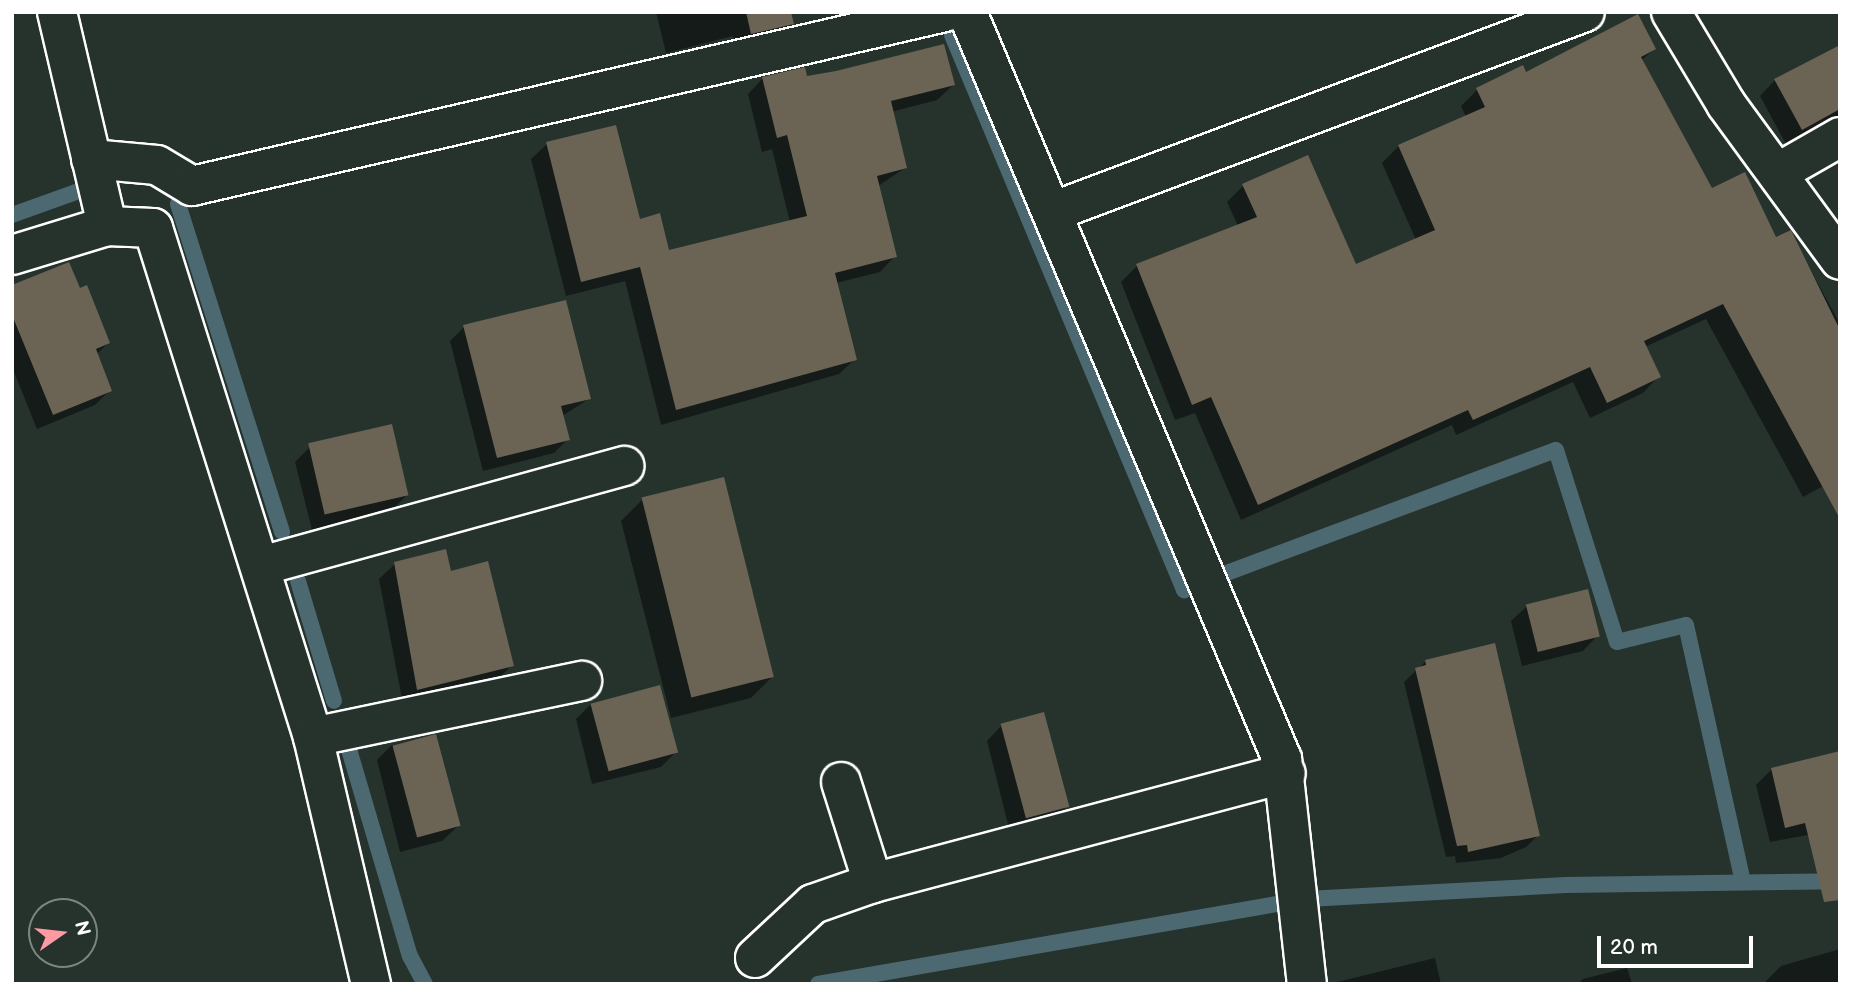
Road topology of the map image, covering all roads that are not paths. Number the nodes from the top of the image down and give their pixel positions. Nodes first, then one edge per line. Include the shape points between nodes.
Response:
1 (57, 12) edge
2 (946, 12) edge
3 (967, 12) edge
4 (1585, 12) edge
5 (1671, 12) edge
6 (1840, 137) edge
7 (91, 159) junction
8 (1779, 172) junction
9 (1052, 212) junction
10 (107, 226) junction
11 (12, 255) edge
12 (1840, 260) edge
13 (625, 466) dead end
14 (261, 566) junction
15 (582, 681) dead end
16 (313, 737) junction
17 (1286, 773) junction
18 (841, 782) dead end
19 (873, 883) junction
20 (755, 958) dead end
21 (371, 984) edge
22 (1307, 984) edge

1 - 7 street
2 - 7 street via 192,186 157,165 126,157
3 - 9 street
4 - 9 street
5 - 8 street via 1726,104
6 - 8 street
7 - 10 street
8 - 12 street
9 - 17 street
10 - 11 street
10 - 14 street via 153,228
13 - 14 street
14 - 16 street
15 - 16 street
16 - 21 street
17 - 19 street
17 - 22 street via 1292,877
18 - 19 street
19 - 20 street via 814,904

